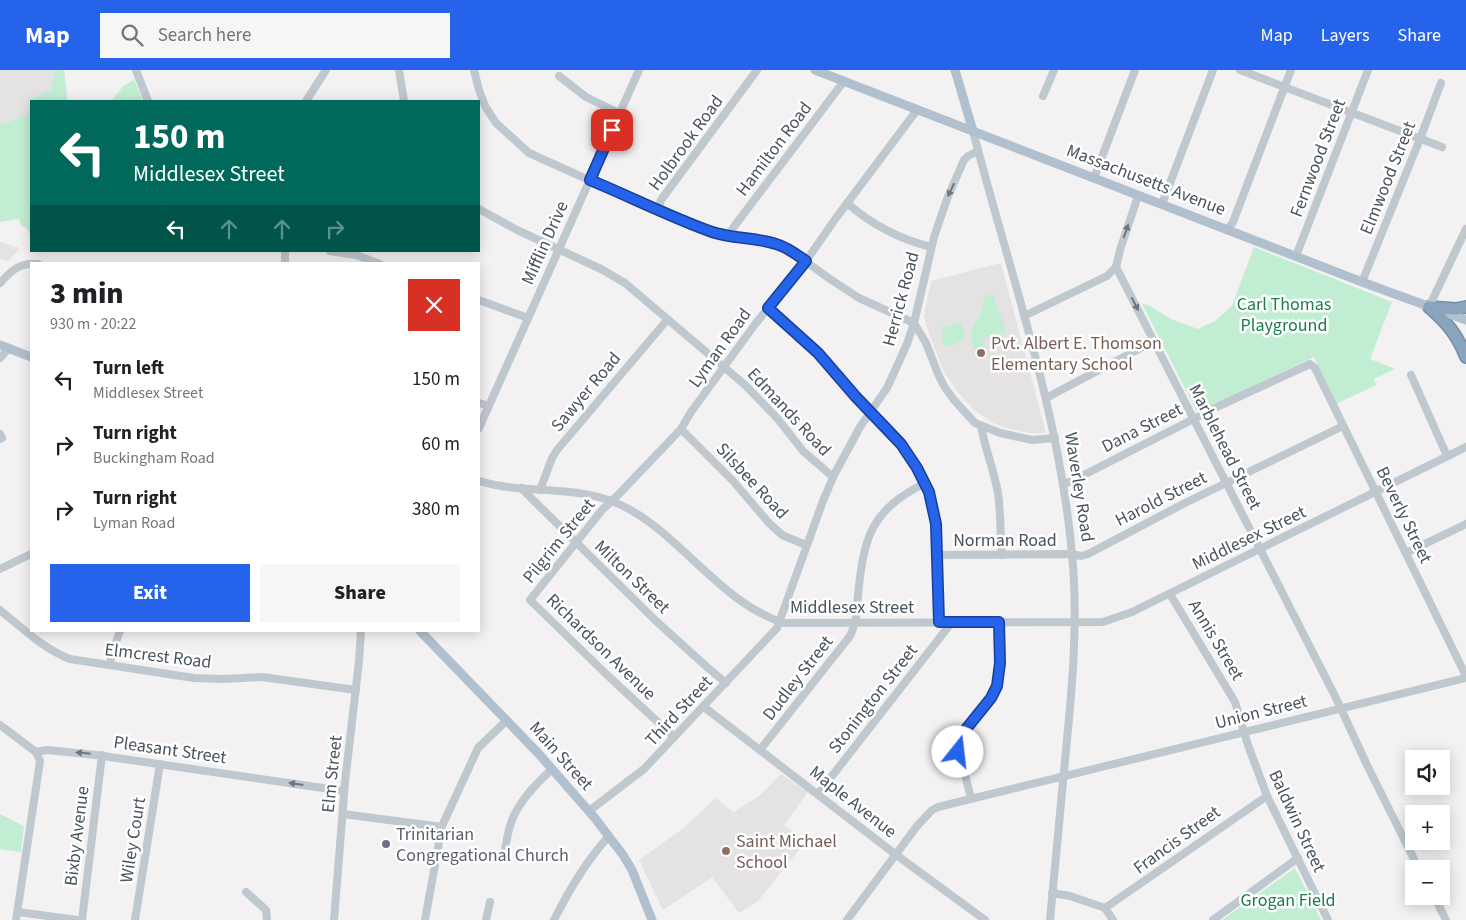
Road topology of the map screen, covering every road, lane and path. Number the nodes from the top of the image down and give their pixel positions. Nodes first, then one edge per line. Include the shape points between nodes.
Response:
1 (136, 70) edge
2 (326, 70) edge
3 (399, 70) edge
4 (474, 70) edge
5 (639, 70) edge
6 (757, 70) edge
7 (815, 70) edge
8 (955, 70) edge
9 (1054, 70) edge
10 (1135, 70) edge
11 (1214, 70) edge
12 (1240, 70) edge
13 (1291, 70) edge
14 (1368, 70) edge
15 (830, 73) edge
16 (559, 76) dead end
17 (844, 81) junction
18 (1441, 84) dead end
19 (1284, 87) junction
20 (1043, 96) dead end
21 (148, 100) edge
22 (307, 100) edge
23 (404, 100) edge
24 (917, 110) junction
25 (1351, 112) junction
26 (619, 114) junction
27 (973, 131) junction
28 (1420, 139) junction
29 (1442, 147) dead end
30 (978, 152) junction
31 (1094, 178) junction
32 (590, 180) junction
33 (1138, 196) junction
34 (847, 203) junction
35 (1162, 204) junction
36 (480, 210) edge
37 (658, 210) junction
38 (1228, 229) junction
39 (1466, 229) edge
40 (730, 236) junction
41 (931, 247) junction
42 (558, 250) junction
43 (344, 252) edge
44 (357, 253) edge
45 (1296, 256) junction
46 (806, 261) junction
47 (376, 262) edge
48 (30, 263) edge
49 (1116, 266) junction
50 (1362, 282) junction
51 (0, 283) edge
52 (480, 300) edge
53 (1429, 307) junction
54 (1466, 307) edge
55 (768, 308) junction
56 (1024, 316) junction
57 (528, 318) junction
58 (667, 320) junction
59 (1466, 320) edge
60 (914, 323) junction
61 (1154, 341) junction
62 (4, 346) edge
63 (30, 357) edge
64 (1466, 357) edge
65 (0, 358) edge
66 (724, 367) junction
67 (1315, 368) joint
68 (1411, 375) dead end
69 (1046, 398) junction
70 (480, 402) edge
71 (489, 406) junction
72 (871, 412) junction
73 (1195, 419) junction
74 (480, 426) edge
75 (981, 426) junction
76 (1343, 426) junction
77 (681, 429) junction
78 (1055, 438) junction
79 (1466, 447) edge
80 (1447, 456) junction
81 (833, 477) junction
82 (480, 481) edge
83 (925, 483) junction
84 (1063, 483) junction
85 (1227, 483) junction
86 (521, 488) junction
87 (540, 490) junction
88 (1376, 492) junction
89 (611, 501) junction
90 (1466, 524) edge
91 (575, 543) junction
92 (806, 545) junction
93 (1260, 549) junction
94 (1406, 553) junction
95 (30, 554) edge
96 (1072, 554) junction
97 (937, 555) junction
98 (1002, 555) junction
99 (0, 569) edge
100 (1170, 594) junction
101 (530, 600) joint
102 (0, 610) edge
103 (779, 621) junction
104 (939, 622) junction
105 (952, 622) junction
106 (999, 622) junction
107 (1075, 622) junction
108 (856, 623) junction
109 (120, 632) edge
110 (361, 632) edge
111 (421, 632) edge
112 (110, 665) junction
113 (1466, 677) edge
114 (726, 683) junction
115 (356, 690) junction
116 (704, 707) junction
117 (1340, 708) junction
118 (506, 720) junction
119 (0, 724) edge
120 (1244, 732) junction
121 (674, 737) junction
122 (760, 750) junction
123 (36, 752) junction
124 (102, 755) junction
125 (160, 764) junction
126 (552, 769) junction
127 (1064, 775) junction
128 (344, 791) junction
129 (818, 794) junction
130 (1267, 796) junction
131 (971, 798) junction
132 (589, 811) junction
133 (343, 814) junction
134 (442, 827) junction
135 (609, 836) junction
136 (895, 854) junction
137 (503, 858) dead end
138 (1298, 858) junction
139 (1416, 860) edge
140 (246, 892) dead end
141 (1052, 893) junction
142 (490, 902) dead end
143 (1438, 905) edge
144 (1105, 908) junction
145 (17, 916) edge
146 (77, 920) edge
147 (82, 920) edge
148 (135, 920) edge
149 (267, 920) edge
150 (334, 920) edge
151 (425, 920) edge
152 (486, 920) edge
153 (554, 920) edge
154 (652, 920) edge
155 (847, 920) edge
156 (985, 920) edge
157 (1050, 920) edge
158 (1113, 920) edge
159 (1213, 920) edge
160 (1328, 920) edge
161 (1446, 920) edge

1 - 21 street
2 - 22 street
3 - 23 street
4 - 32 street via 485,106 504,131 529,153
5 - 26 street, Mifflin Drive
6 - 37 street, Holbrook Road via 661,200
7 - 15 main road, Massachusetts Avenue
8 - 27 main road, Waverley Road
9 - 20 street
10 - 31 street
11 - 35 street
12 - 19 street
13 - 19 street
14 - 25 street, Fernwood Street
15 - 17 main road, Massachusetts Avenue
16 - 26 street via 586,97
17 - 24 main road, Massachusetts Avenue
17 - 40 street, Hamilton Road
18 - 28 street, Elmwood Street
19 - 25 street
19 - 38 street
24 - 27 main road, Massachusetts Avenue
24 - 34 street, Lyman Road
25 - 28 street
25 - 45 street, Fernwood Street
26 - 32 street, Mifflin Drive
27 - 30 street, Waverley Road
27 - 31 main road, Massachusetts Avenue
28 - 29 street
28 - 50 street, Elmwood Street
30 -> 41 street, Herrick Road via 964,160
30 - 56 street, Waverley Road
31 - 33 main road, Massachusetts Avenue
32 - 37 street
32 - 42 street, Mifflin Drive
33 - 35 main road, Massachusetts Avenue
49 -> 33 street
34 - 41 street via 891,234
34 - 46 street, Lyman Road
35 - 38 main road, Massachusetts Avenue
36 - 42 street, Edmands Road
37 - 40 street
38 - 45 main road, Massachusetts Avenue
39 - 53 street
40 - 46 street via 775,243
41 - 60 street, Herrick Road
42 - 57 street, Mifflin Drive
42 - 58 street, Edmands Road via 624,283
43 - 44 street
44 - 47 street
45 - 50 main road, Massachusetts Avenue
46 - 55 street, Lyman Road
46 - 60 street via 858,298
48 - 51 street via 12,271
49 - 56 street via 1107,276
49 -> 61 street, Marblehead Street
50 - 53 main road, Massachusetts Avenue
52 - 57 street
53 - 54 highway
53 - 59 main road, Massachusetts Avenue
53 - 64 highway via 1453,330
55 - 66 street, Lyman Road
55 - 72 street via 812,347
56 - 69 street, Waverley Road
57 - 71 street, Mifflin Drive
58 - 66 street, Edmands Road
58 - 87 street, Sawyer Road via 557,450
60 - 72 street, Herrick Road via 897,369
60 - 75 street via 944,386
61 - 69 street
61 - 73 street, Marblehead Street
62 - 63 main road
62 - 65 street
66 - 77 street, Lyman Road
66 - 81 street, Edmands Road via 761,401 803,451
67 - 73 street, Dana Street via 1310,364 1304,366
67 - 76 street, Beverly Street
68 - 80 street
69 - 78 street, Waverley Road
70 - 71 street
71 - 74 street, Mifflin Drive
72 - 81 street, Herrick Road
72 - 83 street via 908,453
73 - 84 street, Dana Street
73 - 85 street, Marblehead Street
75 - 78 street via 1032,440
75 - 98 street via 998,494
76 - 85 street, Harold Street
76 - 88 street, Beverly Street
77 - 89 street, Lyman Road
77 - 92 street, Silsbee Road via 782,535
78 - 84 street, Waverley Road
79 - 80 street, Middlesex Street
80 - 88 street, Middlesex Street
81 - 92 street, Herrick Road
82 - 86 street, Middlesex Street
83 - 97 street via 936,524
83 - 108 street via 885,510 870,532 862,559
84 - 96 street, Waverley Road
85 - 93 street, Marblehead Street
85 - 96 street, Harold Street via 1088,554
86 - 87 street, Middlesex Street
86 - 91 street, Milton Street
87 - 89 street, Middlesex Street via 585,494
88 - 93 street, Middlesex Street
88 - 94 street, Beverly Street
89 - 91 street, Pilgrim Street
89 - 103 street, Middlesex Street via 648,522 738,598
90 - 94 street
91 - 101 street, Pilgrim Street
91 - 114 street, Milton Street
92 - 103 street, Herrick Road
93 - 100 street, Middlesex Street
93 - 117 street, Marblehead Street
94 - 113 street, Beverly Street
95 - 99 street
96 - 98 street, Norman Road
96 - 107 street, Waverley Road
97 - 98 street, Norman Road
97 - 104 street
100 - 107 street, Middlesex Street via 1119,618
100 - 120 street, Annis Street via 1230,692
101 - 121 street, Richardson Avenue
102 - 112 street, Elmcrest Road via 60,655
103 - 108 street, Middlesex Street
103 - 114 street, Third Street via 771,635
104 - 105 street, Middlesex Street
104 - 108 street, Middlesex Street
105 - 106 street, Middlesex Street
105 - 129 street, Stonington Street
106 - 107 street, Middlesex Street
106 - 131 street via 997,686 957,744
107 - 127 street, Waverley Road
108 - 122 street, Dudley Street via 850,636
109 - 112 street
110 - 115 street, Elm Street
111 - 118 main road, Main Street
112 - 115 street, Elmcrest Road via 194,678 262,676
113 - 117 street, Union Street
114 - 116 street, Third Street
115 - 128 street, Elm Street
116 - 121 street, Third Street
116 - 122 street, Maple Avenue
117 - 120 street, Union Street
117 - 139 street, Marblehead Street
118 - 126 main road, Main Street
118 - 134 street via 476,753
119 - 123 street
120 - 127 street, Union Street
120 - 130 street, Baldwin Street
121 - 132 street, Third Street via 644,770
122 - 129 street, Maple Avenue
124 -> 123 street, Pleasant Street
123 - 145 street via 40,761
124 - 125 street, Pleasant Street
124 - 147 street, Bixby Avenue
128 -> 125 street, Pleasant Street
125 - 148 street, Wiley Court
126 - 132 main road, Main Street
126 - 137 street via 529,793 514,816
127 - 131 street, Union Street
127 - 141 street, Waverley Road
128 - 133 street, Elm Street
129 - 136 street, Maple Avenue
130 - 138 street, Baldwin Street
130 - 144 street, Francis Street
131 - 136 street, Union Street via 932,810
132 - 135 main road, Main Street
133 - 134 street
133 - 150 street, Elm Street
134 - 151 street
135 - 153 street via 578,876
135 - 154 main road, Main Street via 632,870
136 - 155 street, Union Street
136 - 156 street, Maple Avenue
138 - 159 street
138 - 160 street, Baldwin Street
140 - 149 street via 266,910
141 - 144 street
141 - 157 street, Waverley Road
142 - 152 street
143 - 161 street
144 - 158 street
145 - 146 street

